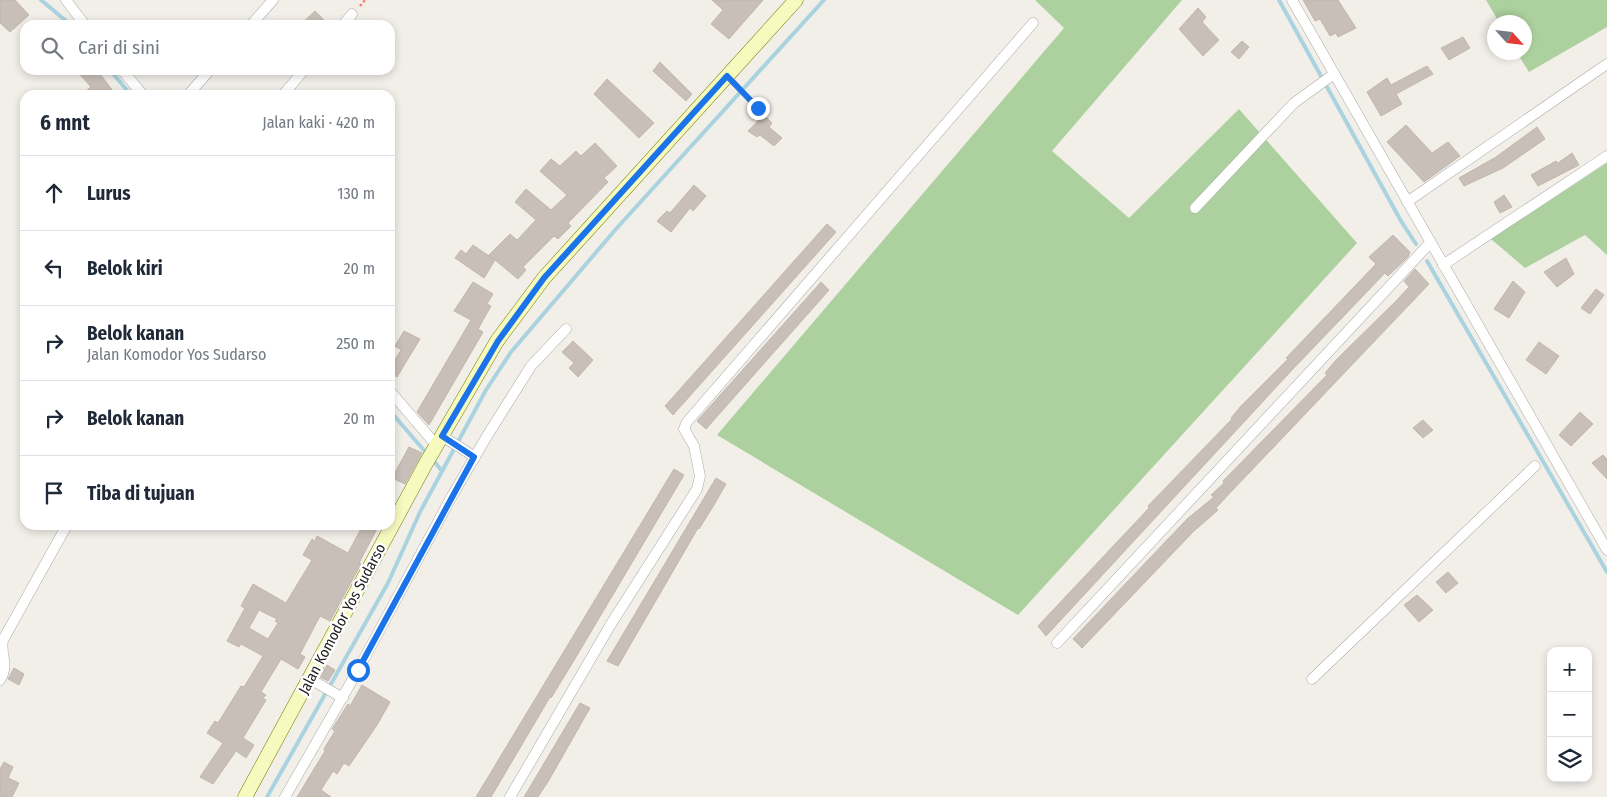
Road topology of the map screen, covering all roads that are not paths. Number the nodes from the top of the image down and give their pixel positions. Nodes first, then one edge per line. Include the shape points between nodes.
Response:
1 (66, 0) edge
2 (273, 0) edge
3 (796, 0) edge
4 (1292, 0) edge
5 (352, 14) dead end
6 (81, 20) edge
7 (255, 20) edge
8 (347, 20) edge
9 (1033, 23) dead end
10 (1607, 64) edge
11 (126, 75) edge
12 (206, 75) edge
13 (300, 75) edge
14 (1332, 75) junction
15 (732, 81) junction
16 (138, 90) edge
17 (192, 90) edge
18 (287, 90) edge
19 (758, 108) dead end
20 (1607, 156) edge
21 (1407, 202) junction
22 (1195, 208) dead end
23 (1430, 243) junction
24 (1443, 265) junction
25 (566, 329) dead end
26 (395, 395) edge
27 (440, 443) junction
28 (471, 455) junction
29 (1535, 466) dead end
30 (395, 525) edge
31 (63, 530) edge
32 (392, 530) edge
33 (1607, 550) edge
34 (1057, 643) dead end
35 (1312, 679) dead end
36 (0, 680) edge
37 (316, 683) junction
38 (340, 697) junction
39 (245, 797) edge
40 (285, 797) edge
41 (510, 797) edge

1 - 6 street
2 - 7 street
3 - 15 street, Jalan Komodor Yos Sudarso
4 - 14 street
5 - 8 street
9 - 41 street via 687,422 684,429 694,446 700,476 697,489 611,624
10 - 21 street
11 - 16 street
12 - 17 street
13 - 18 street
14 - 21 street
14 - 22 street via 1294,103
15 - 19 lane
15 - 27 street, Jalan Komodor Yos Sudarso via 544,278 498,341
20 - 24 street
21 - 23 street
23 - 24 street
23 - 34 street
24 - 33 street
25 - 28 street via 531,366
26 - 27 street
27 - 28 street
27 - 30 street, Jalan Komodor Yos Sudarso via 425,465
28 - 38 street
29 - 35 street
31 - 36 street via 3,640 6,666
32 - 37 street, Jalan Komodor Yos Sudarso
37 - 38 street
37 - 39 street, Jalan Komodor Yos Sudarso
38 - 40 street

